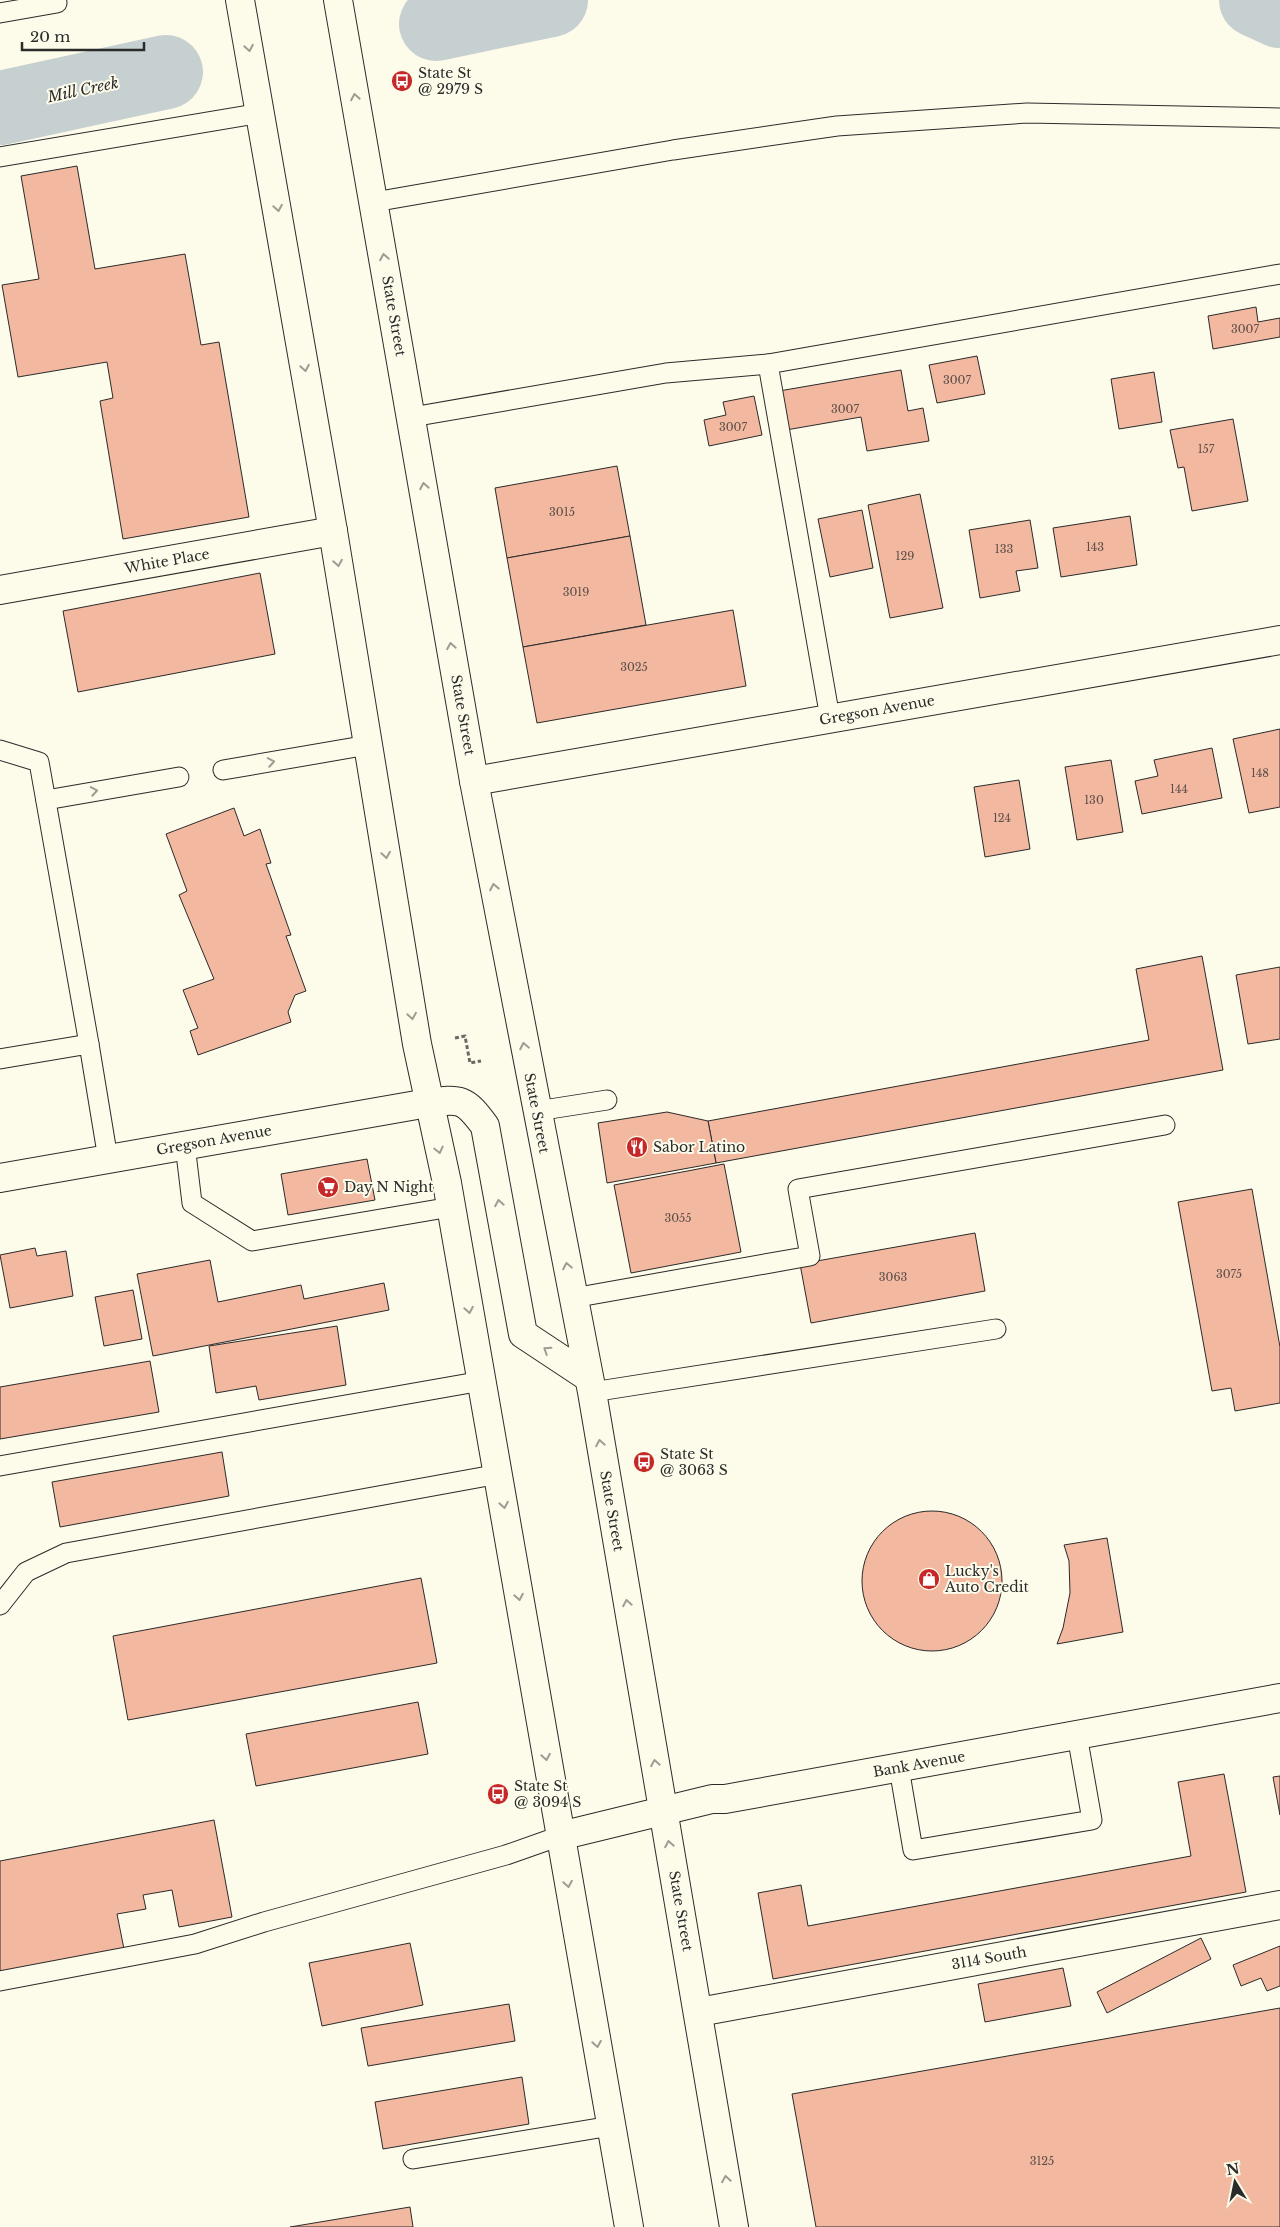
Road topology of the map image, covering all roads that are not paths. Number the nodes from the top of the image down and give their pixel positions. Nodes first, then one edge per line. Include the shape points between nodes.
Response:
1 (240, 0) edge
2 (338, 0) edge
3 (57, 2) dead end
4 (0, 13) edge
5 (261, 113) junction
6 (1280, 118) edge
7 (0, 157) edge
8 (374, 202) junction
9 (1280, 274) edge
10 (768, 364) junction
11 (412, 417) junction
12 (333, 531) junction
13 (0, 590) edge
14 (1280, 640) edge
15 (830, 718) junction
16 (368, 745) junction
17 (0, 750) edge
18 (223, 770) dead end
19 (180, 777) dead end
20 (474, 781) junction
21 (46, 800) junction
22 (89, 1044) junction
23 (0, 1059) edge
24 (607, 1100) dead end
25 (428, 1103) junction
26 (537, 1111) junction
27 (1165, 1125) dead end
28 (185, 1145) junction
29 (108, 1159) junction
30 (0, 1178) edge
31 (451, 1207) junction
32 (573, 1298) junction
33 (996, 1329) dead end
34 (482, 1382) junction
35 (590, 1384) junction
36 (0, 1466) edge
37 (499, 1474) junction
38 (0, 1605) edge
39 (1280, 1698) edge
40 (1077, 1735) junction
41 (899, 1768) junction
42 (663, 1811) junction
43 (560, 1836) junction
44 (1280, 1904) edge
45 (0, 1981) edge
46 (699, 2012) junction
47 (611, 2126) junction
48 (413, 2159) dead end
49 (629, 2227) edge
50 (734, 2227) edge

1 -> 5 main road
8 -> 2 main road, State Street
3 - 4 lane
5 - 7 lane
5 -> 12 main road
6 - 8 lane via 1027,112 837,126 673,150
11 -> 8 main road, State Street
9 - 10 lane
10 - 11 lane via 666,373
10 - 15 lane
20 -> 11 main road, State Street
12 - 13 main road, White Place
12 -> 16 main road
14 - 15 main road, Gregson Avenue
15 - 20 main road, Gregson Avenue
18 -> 16 lane
16 -> 25 main road
17 - 21 lane via 39,762
21 -> 19 lane
26 -> 20 main road, State Street
21 - 22 lane
22 - 23 lane
22 - 29 lane
24 - 26 lane
25 - 28 main road, Gregson Avenue
25 -> 31 main road
35 -> 25 main road, Gregson Avenue via 523,1334 485,1126 470,1105 451,1100
32 -> 26 main road, State Street
27 - 32 lane via 798,1189 810,1256
28 - 29 main road, Gregson Avenue
28 - 31 lane via 192,1203 252,1241
29 - 30 main road, Gregson Avenue
31 -> 34 main road
32 - 35 main road, State Street
33 - 35 lane
34 - 36 lane
34 - 37 main road
42 -> 35 main road, State Street
37 - 38 lane via 66,1553 26,1572
37 -> 43 main road
39 - 40 main road, Bank Avenue
40 - 41 main road, Bank Avenue
40 - 41 lane via 1092,1820 913,1850
41 - 42 main road, Bank Avenue via 712,1799
42 - 43 main road, Bank Avenue
46 -> 42 main road, State Street
43 - 45 lane via 506,1855 195,1944
43 -> 47 main road
44 - 46 main road, 3114 South
50 -> 46 main road, State Street
47 - 48 lane
47 - 49 main road

